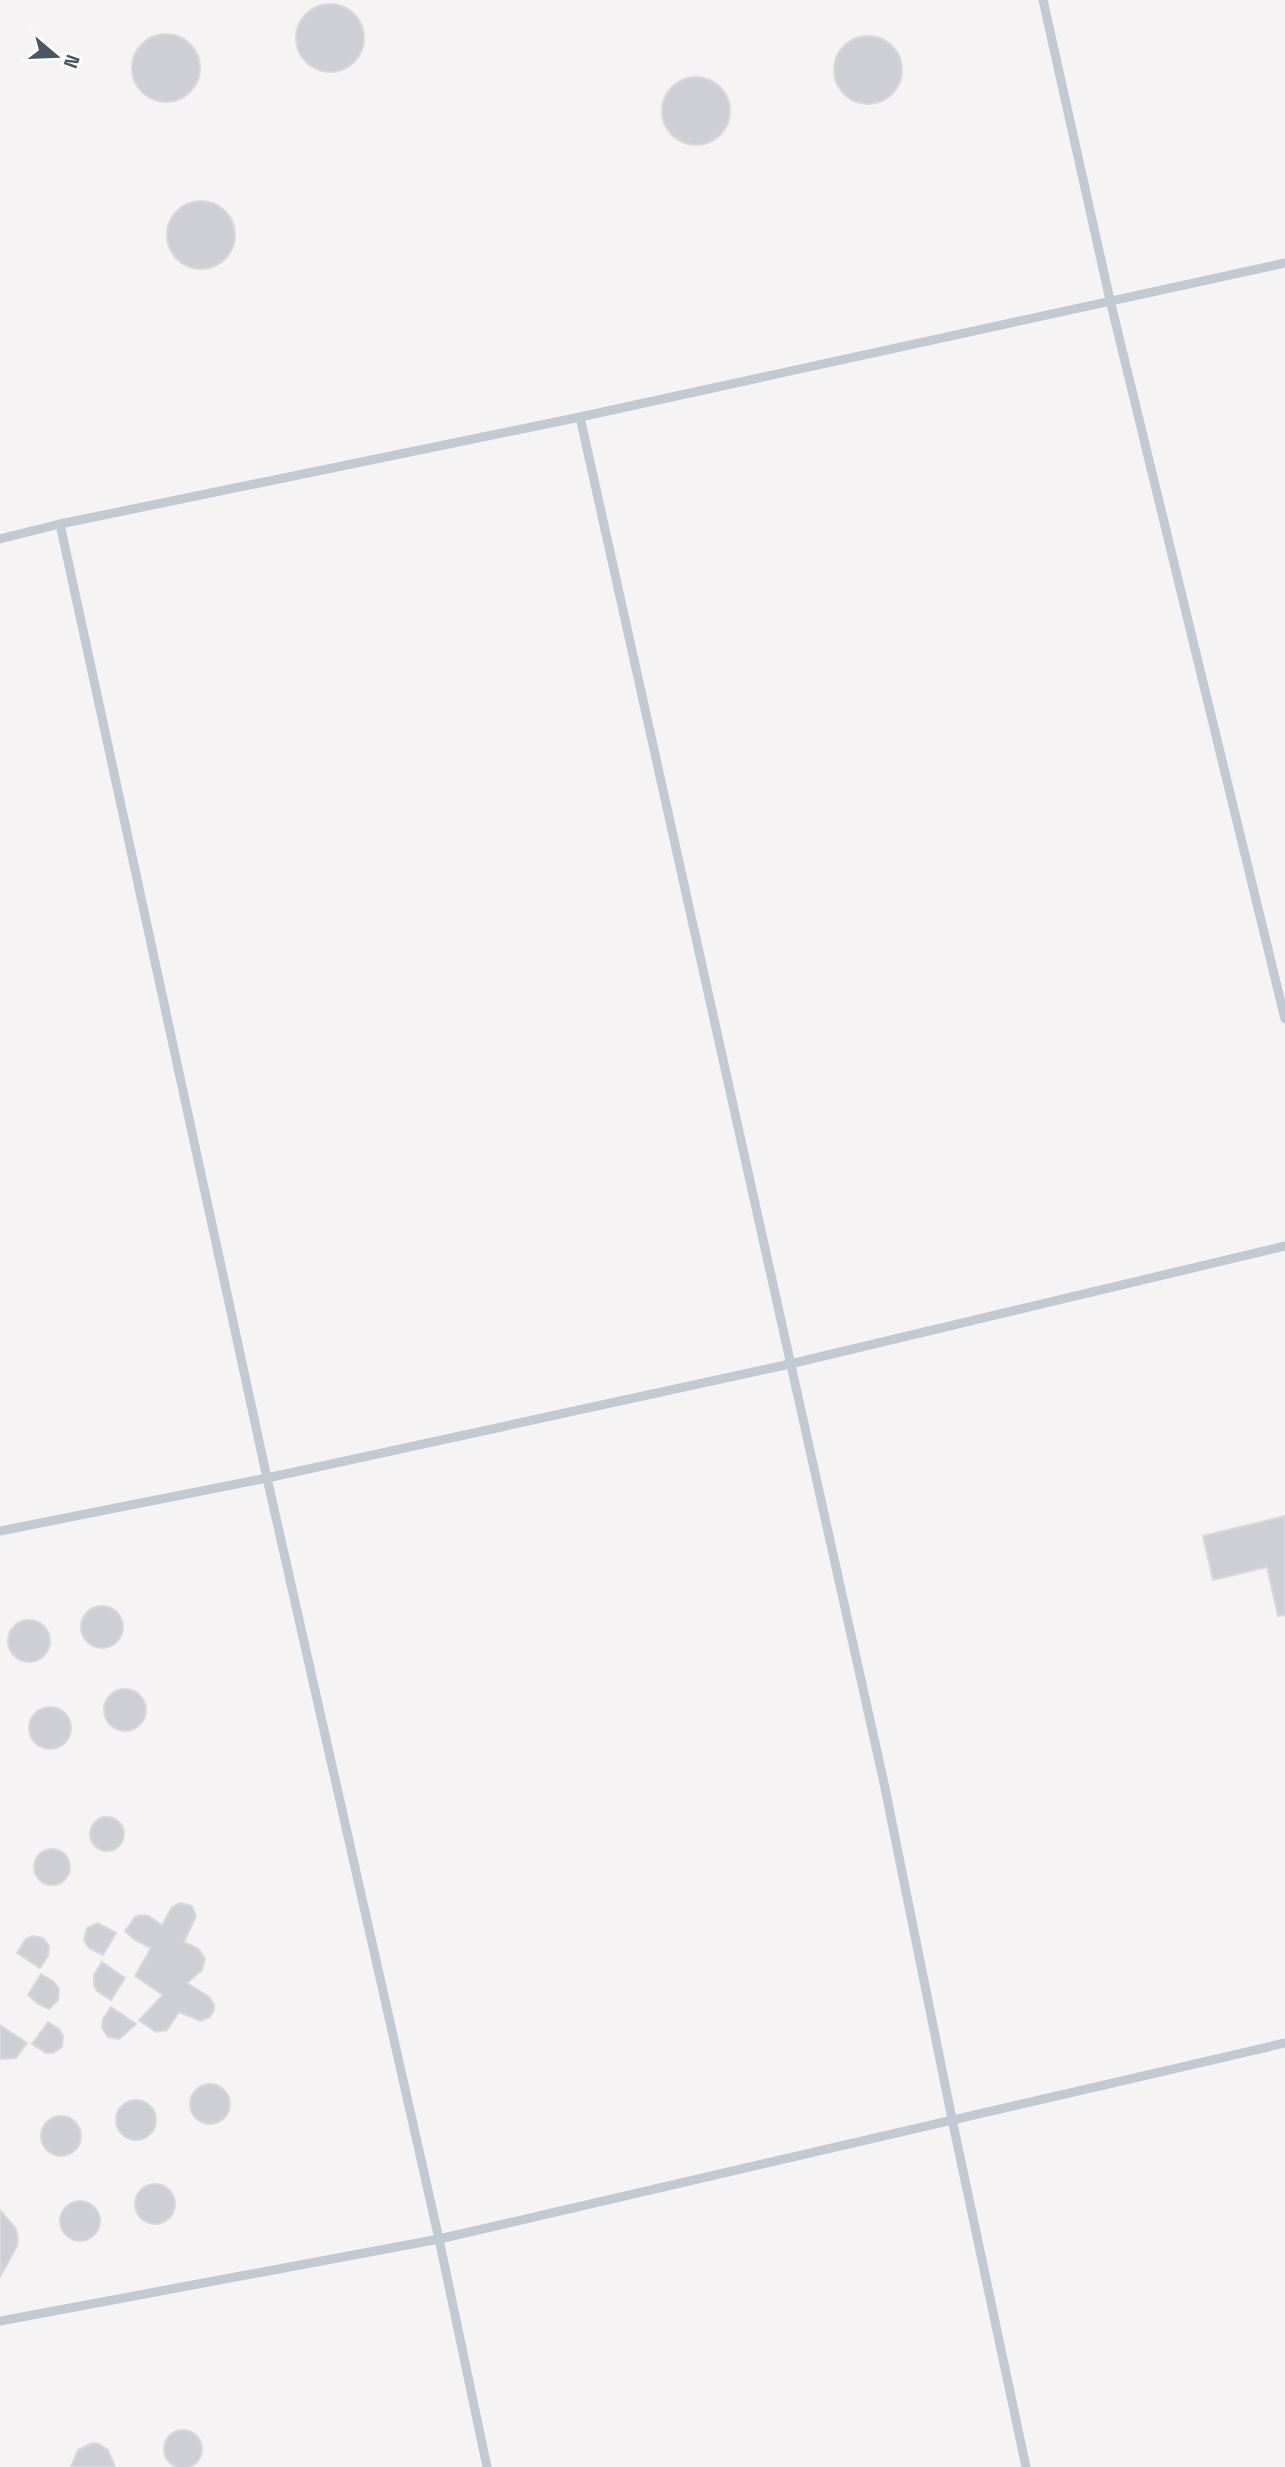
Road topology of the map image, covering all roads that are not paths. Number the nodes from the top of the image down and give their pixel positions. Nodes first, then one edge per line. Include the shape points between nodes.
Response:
1 (1043, 0) edge
2 (1285, 263) edge
3 (1110, 300) junction
4 (580, 417) junction
5 (60, 524) junction
6 (0, 539) edge
7 (1285, 1019) edge
8 (1285, 1247) edge
9 (790, 1364) junction
10 (267, 1478) junction
11 (0, 1531) edge
12 (1285, 2043) edge
13 (952, 2119) junction
14 (439, 2239) junction
15 (0, 2321) edge
16 (487, 2467) edge
17 (1026, 2467) edge

1 - 3 lane
2 - 3 lane
3 - 4 lane
3 - 7 lane
4 - 5 lane
4 - 9 lane
5 - 6 lane
5 - 10 lane
8 - 9 lane
9 - 10 lane
9 - 13 lane via 884,1783
10 - 11 lane
10 - 14 lane
12 - 13 lane
13 - 14 lane
13 - 17 lane
14 - 15 lane
14 - 16 lane

